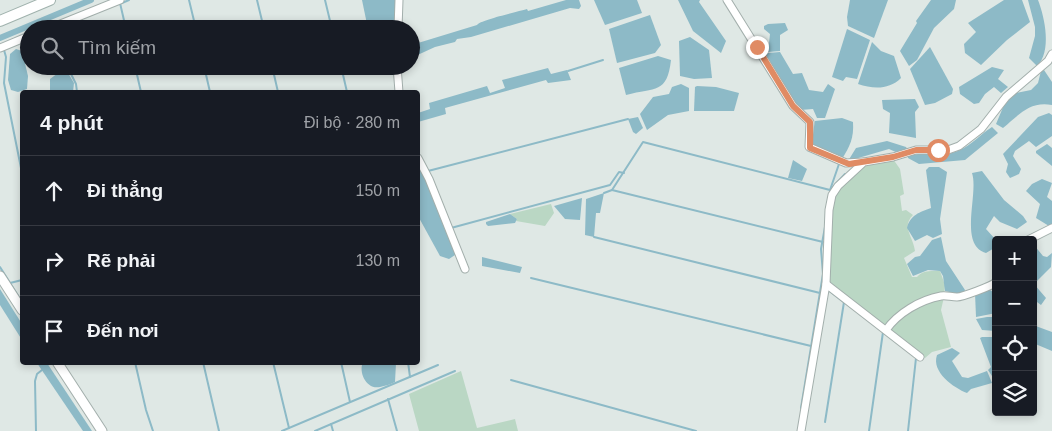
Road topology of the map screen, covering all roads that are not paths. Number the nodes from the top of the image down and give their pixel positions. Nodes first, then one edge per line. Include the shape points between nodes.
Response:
1 (50, 0) edge
2 (120, 0) edge
3 (400, 0) edge
4 (726, 0) edge
5 (70, 20) edge
6 (399, 20) edge
7 (0, 21) edge
8 (20, 40) edge
9 (0, 48) edge
10 (1052, 54) edge
11 (398, 75) edge
12 (399, 90) edge
13 (420, 162) edge
14 (864, 162) junction
15 (1052, 228) edge
16 (1036, 236) edge
17 (465, 269) dead end
18 (0, 276) edge
19 (826, 284) junction
20 (992, 285) edge
21 (20, 307) edge
22 (886, 330) junction
23 (920, 357) dead end
24 (59, 365) edge
25 (102, 431) edge
26 (800, 431) edge

1 - 7 main road
2 - 5 street
3 - 6 street
4 - 14 street via 793,106 810,122 809,146 842,162
8 - 9 street
10 - 14 street via 1002,100 973,136 959,146 948,150 916,150
11 - 12 street
13 - 17 street
14 - 19 street via 832,195
15 - 16 street
18 - 21 street
19 - 22 street
19 - 26 street
20 - 22 street via 914,306 894,318
22 - 23 street
24 - 25 street

